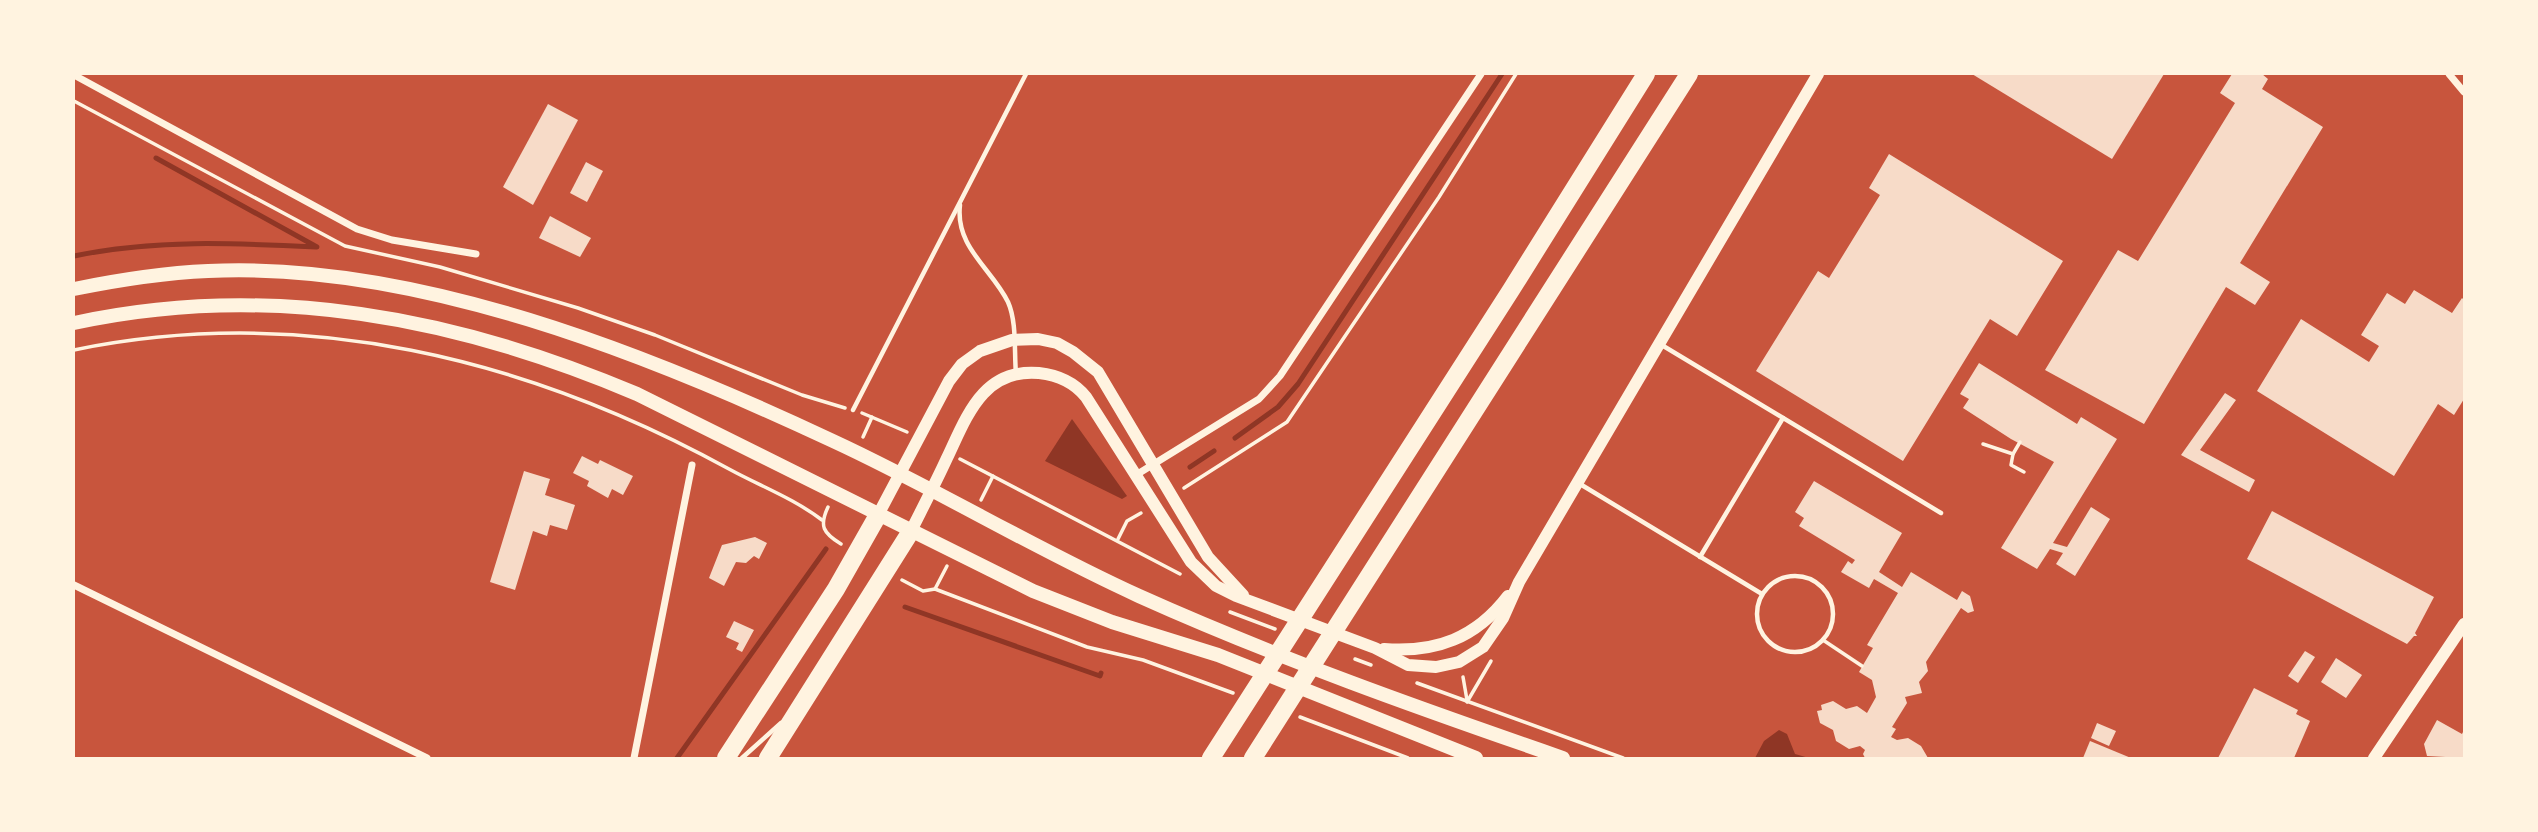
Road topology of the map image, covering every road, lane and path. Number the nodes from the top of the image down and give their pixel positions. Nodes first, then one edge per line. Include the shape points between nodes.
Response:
1 (1026, 74) edge
2 (1481, 74) edge
3 (1516, 74) edge
4 (1646, 74) edge
5 (1689, 74) edge
6 (1818, 74) edge
7 (2449, 74) edge
8 (74, 75) edge
9 (2465, 93) edge
10 (74, 101) edge
11 (961, 201) junction
12 (476, 254) dead end
13 (74, 289) edge
14 (74, 323) edge
15 (1013, 340) junction
16 (1659, 344) junction
17 (74, 350) edge
18 (1016, 374) junction
19 (853, 410) joint
20 (872, 417) dead end
21 (1783, 418) junction
22 (2020, 442) dead end
23 (1983, 444) dead end
24 (856, 452) junction
25 (2013, 454) junction
26 (692, 465) dead end
27 (1153, 465) junction
28 (2024, 472) dead end
29 (899, 474) junction
30 (1136, 475) junction
31 (1577, 483) junction
32 (932, 491) junction
33 (835, 493) junction
34 (1171, 496) junction
35 (1155, 505) junction
36 (974, 513) junction
37 (1941, 513) dead end
38 (878, 516) junction
39 (821, 520) junction
40 (911, 531) junction
41 (953, 552) junction
42 (857, 554) junction
43 (1700, 556) junction
44 (887, 572) junction
45 (1519, 582) junction
46 (74, 585) edge
47 (935, 589) junction
48 (1762, 594) junction
49 (1249, 600) junction
50 (2465, 624) edge
51 (1823, 640) junction
52 (1375, 648) junction
53 (1862, 666) dead end
54 (1235, 693) dead end
55 (795, 711) junction
56 (1299, 717) dead end
57 (1212, 756) edge
58 (427, 758) edge
59 (634, 758) edge
60 (726, 758) edge
61 (742, 758) edge
62 (768, 758) edge
63 (1254, 758) edge
64 (1408, 758) edge
65 (1476, 758) edge
66 (1563, 758) edge
67 (2374, 758) edge

1 - 11 lane
2 - 27 street via 1280,376 1259,400
3 - 34 path via 1287,422
4 - 57 highway
5 - 63 highway
6 - 16 street
7 - 9 street
8 - 12 street via 357,229 392,240
10 - 19 path via 345,246 440,267 578,307 802,395
11 - 15 lane via 959,217 970,250 1008,303
11 - 19 lane
13 - 24 main road via 146,275 211,271 335,276 427,295 582,338 725,393
14 - 33 main road via 148,309 246,305 336,308 422,324 573,367
15 - 18 lane
15 - 27 street via 1057,343 1086,360 1098,372
15 - 29 street via 987,348 962,364
16 - 21 lane
16 - 31 street
17 - 39 path via 150,337 247,332 411,348 499,371 614,414 696,451 803,506
18 - 30 street via 1046,374 1076,387
18 - 32 street via 991,385 972,404
20 - 24 path
21 - 37 lane
21 - 43 lane
22 - 25 path
23 - 25 path
24 - 29 main road
25 - 28 path via 2011,465
26 - 59 street
27 - 30 street
27 - 34 street
29 - 32 main road
29 - 38 street
30 - 35 street
31 - 43 lane
31 - 45 street
32 - 36 main road
32 - 40 street
33 - 38 main road
33 - 39 path
34 - 49 street via 1217,570
35 - 36 path via 1127,521 1118,539 993,476
35 - 49 street via 1200,572 1224,591
36 - 66 main road via 1136,595 1236,638
38 - 40 main road
38 - 42 highway
39 - 42 path via 826,534
40 - 41 main road
40 - 44 highway
41 - 47 path
41 - 65 main road via 1032,591 1218,656
42 - 60 highway
43 - 48 lane
44 - 47 path via 923,591
44 - 55 highway
45 - 52 street via 1495,612 1452,642 1409,651
45 - 52 street via 1483,647 1459,662 1436,667 1408,665
46 - 58 street
47 - 54 path via 1087,647 1143,660
48 - 51 lane via 1756,618 1767,640 1788,652 1801,652
48 - 51 lane via 1781,578 1794,575 1818,583 1832,604 1833,617
49 - 52 street
50 - 67 street
51 - 53 path
55 - 61 lane
55 - 62 highway
56 - 64 path

